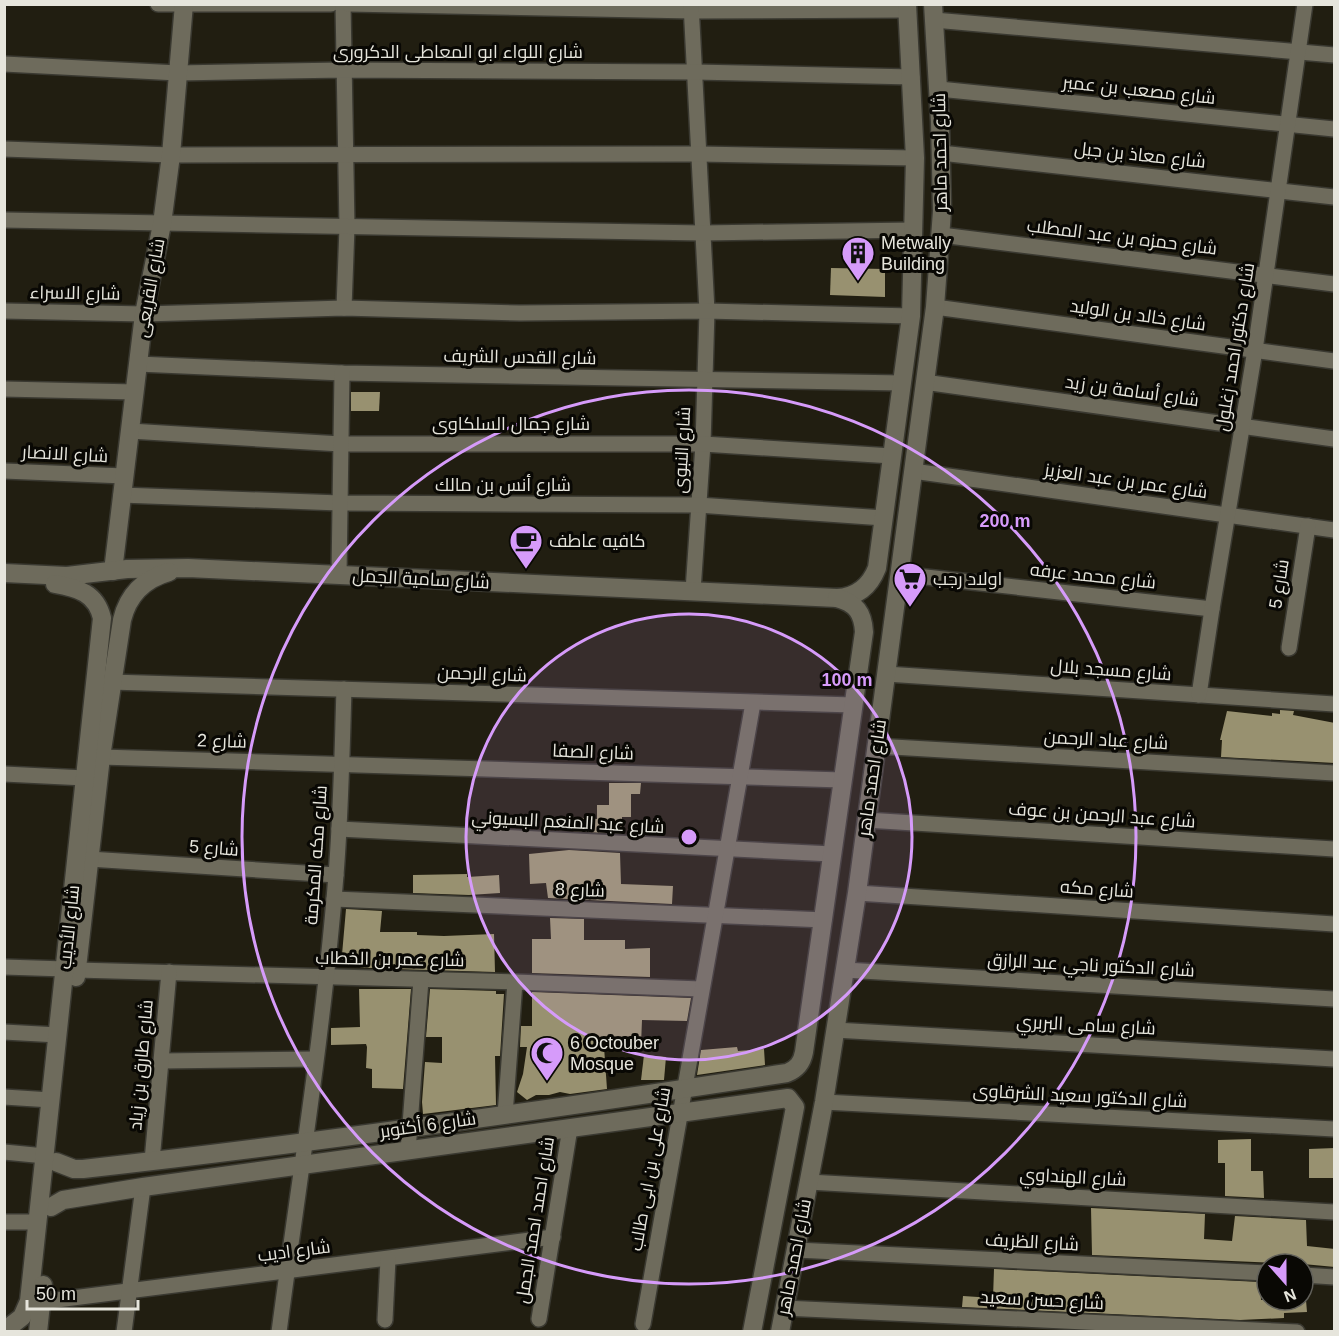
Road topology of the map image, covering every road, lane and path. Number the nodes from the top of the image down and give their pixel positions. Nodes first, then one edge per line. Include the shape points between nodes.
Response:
1 (158, 4) edge
2 (332, 4) edge
3 (343, 4) edge
4 (349, 4) edge
5 (1305, 4) edge
6 (184, 5) edge
7 (691, 8) edge
8 (907, 8) edge
9 (933, 12) edge
10 (1300, 51) junction
11 (1335, 55) edge
12 (4, 64) edge
13 (343, 70) junction
14 (695, 72) junction
15 (178, 73) junction
16 (912, 77) junction
17 (939, 89) junction
18 (915, 122) junction
19 (940, 122) junction
20 (1288, 124) junction
21 (1335, 129) edge
22 (4, 149) edge
23 (941, 153) junction
24 (346, 154) junction
25 (700, 154) junction
26 (171, 155) junction
27 (915, 158) junction
28 (1280, 190) junction
29 (1335, 197) edge
30 (4, 220) edge
31 (162, 224) junction
32 (347, 227) junction
33 (914, 230) junction
34 (702, 233) junction
35 (940, 235) junction
36 (1266, 275) junction
37 (1335, 284) edge
38 (935, 307) junction
39 (344, 308) junction
40 (4, 311) edge
41 (707, 311) junction
42 (144, 314) junction
43 (911, 316) junction
44 (1255, 350) junction
45 (1335, 361) edge
46 (138, 364) junction
47 (342, 373) junction
48 (704, 379) junction
49 (924, 382) junction
50 (902, 383) junction
51 (4, 389) edge
52 (135, 392) junction
53 (1242, 426) junction
54 (130, 431) junction
55 (1335, 439) edge
56 (341, 444) junction
57 (703, 444) junction
58 (892, 456) junction
59 (4, 471) edge
60 (913, 471) junction
61 (124, 476) junction
62 (121, 495) junction
63 (340, 503) junction
64 (698, 506) junction
65 (1227, 515) junction
66 (884, 518) junction
67 (1308, 526) junction
68 (1335, 530) edge
69 (188, 568) junction
70 (113, 571) junction
71 (9, 574) edge
72 (899, 574) junction
73 (339, 575) junction
74 (693, 591) junction
75 (837, 598) junction
76 (1212, 609) junction
77 (864, 632) junction
78 (891, 636) junction
79 (1289, 648) dead end
80 (886, 674) junction
81 (111, 682) junction
82 (344, 689) junction
83 (1199, 695) junction
84 (753, 702) junction
85 (1335, 704) edge
86 (852, 705) junction
87 (876, 746) junction
88 (101, 757) junction
89 (342, 764) junction
90 (1335, 773) edge
91 (4, 774) edge
92 (740, 777) junction
93 (85, 778) junction
94 (842, 780) junction
95 (866, 820) junction
96 (339, 829) junction
97 (1335, 849) edge
98 (726, 850) junction
99 (831, 854) junction
100 (89, 859) junction
101 (336, 875) junction
102 (857, 893) junction
103 (334, 899) junction
104 (714, 915) junction
105 (824, 920) junction
106 (1335, 924) edge
107 (4, 967) edge
108 (71, 970) junction
109 (845, 970) junction
110 (169, 972) junction
111 (326, 977) junction
112 (421, 980) junction
113 (515, 982) junction
114 (701, 989) junction
115 (1335, 999) edge
116 (835, 1030) junction
117 (4, 1032) edge
118 (58, 1035) junction
119 (315, 1059) junction
120 (1335, 1059) edge
121 (161, 1061) junction
122 (799, 1066) joint
123 (684, 1089) junction
124 (4, 1097) edge
125 (51, 1100) junction
126 (792, 1100) joint
127 (824, 1102) junction
128 (680, 1112) junction
129 (505, 1114) junction
130 (410, 1128) junction
131 (570, 1128) junction
132 (1335, 1129) edge
133 (305, 1142) junction
134 (408, 1151) junction
135 (4, 1152) edge
136 (51, 1159) junction
137 (152, 1161) junction
138 (301, 1167) junction
139 (809, 1182) junction
140 (143, 1187) junction
141 (51, 1207) junction
142 (1335, 1212) edge
143 (4, 1222) edge
144 (38, 1222) junction
145 (553, 1237) junction
146 (796, 1250) junction
147 (388, 1259) junction
148 (287, 1271) junction
149 (1255, 1272) edge
150 (1315, 1275) edge
151 (1335, 1276) edge
152 (130, 1292) junction
153 (41, 1302) junction
154 (784, 1308) junction
155 (539, 1319) dead end
156 (385, 1320) dead end
157 (643, 1324) dead end
158 (8, 1330) edge
159 (38, 1332) edge
160 (124, 1332) edge
161 (279, 1332) edge
162 (752, 1332) edge
163 (780, 1332) edge
164 (1297, 1332) edge

1 - 6 street
2 - 6 street
3 - 13 street
4 - 7 street
5 - 10 street, شارع دكتور احمد زغلول
6 - 15 street, شارع القريعى
7 - 8 street
7 - 14 street, شارع النبوى
8 - 16 street, شارع احمد ماهر
9 - 10 street
9 - 17 street, شارع احمد ماهر
10 - 11 street
10 - 20 street, شارع دكتور احمد زغلول
12 - 15 street, شارع اللواء ابو المعاطى الدكرورى
13 - 14 street, شارع اللواء ابو المعاطى الدكرورى
13 - 15 street, شارع اللواء ابو المعاطى الدكرورى
13 - 24 street
14 - 16 street, شارع اللواء ابو المعاطى الدكرورى
14 - 25 street, شارع النبوى
15 - 26 street, شارع القريعى
16 - 18 street, شارع احمد ماهر
17 - 19 street, شارع احمد ماهر
17 - 20 street, شارع مصعب بن عمير
18 - 19 street
18 - 27 street, شارع احمد ماهر
19 - 23 street, شارع احمد ماهر
20 - 21 street, شارع مصعب بن عمير
20 - 28 street, شارع دكتور احمد زغلول
22 - 26 street
23 - 28 street, شارع معاذ بن جبل
23 - 35 street, شارع احمد ماهر
24 - 25 street
24 - 26 street
24 - 32 street
25 - 27 street
25 - 34 street, شارع النبوى
26 - 31 street, شارع القريعى
27 - 33 street, شارع احمد ماهر
28 - 29 street, شارع معاذ بن جبل
28 - 36 street, شارع دكتور احمد زغلول
30 - 31 street
31 - 32 street
31 - 42 street, شارع القريعى
32 - 34 street
32 - 39 street
33 - 34 street
33 - 43 street, شارع احمد ماهر
34 - 41 street, شارع النبوى
35 - 36 street, شارع حمزه بن عبد المطلب
35 - 38 street, شارع احمد ماهر
36 - 37 street, شارع حمزه بن عبد المطلب
36 - 44 street, شارع دكتور احمد زغلول
38 - 44 street, شارع خالد بن الوليد
38 - 49 street, شارع احمد ماهر
39 - 41 street, شارع الاسراء via 520,313
39 - 42 street, شارع الاسراء
40 - 42 street, شارع الاسراء
41 - 43 street, شارع الاسراء
41 - 48 street, شارع النبوى
42 - 46 street, شارع القريعى
43 - 50 street, شارع احمد ماهر
44 - 45 street, شارع خالد بن الوليد
44 - 53 street, شارع دكتور احمد زغلول
46 - 47 street, شارع القدس الشريف
46 - 52 street, شارع القريعى
47 - 48 street, شارع القدس الشريف
47 - 56 street
48 - 50 street, شارع القدس الشريف
48 - 57 street, شارع النبوى
49 - 53 street, شارع أسامة بن زيد
49 - 60 street, شارع احمد ماهر
50 - 58 street, شارع احمد ماهر
51 - 52 street
52 - 54 street, شارع القريعى
53 - 55 street, شارع أسامة بن زيد
53 - 65 street, شارع دكتور احمد زغلول
54 - 56 street, شارع جمال السلكاوى
54 - 61 street, شارع القريعى
56 - 57 street, شارع جمال السلكاوى
56 - 63 street
57 - 58 street, شارع جمال السلكاوى
57 - 64 street, شارع النبوى
58 - 66 street, شارع احمد ماهر
59 - 61 street, شارع الانصار
60 - 65 street, شارع عمر بن عبد العزيز
60 - 72 street, شارع احمد ماهر
61 - 62 street, شارع القريعى
62 - 63 street, شارع أنس بن مالك
62 - 70 street, شارع القريعى
63 - 64 street, شارع أنس بن مالك
63 - 73 street
64 - 66 street, شارع أنس بن مالك
64 - 74 street, شارع النبوى
65 - 67 street, شارع عمر بن عبد العزيز
65 - 76 street, شارع دكتور احمد زغلول
66 - 75 street, شارع احمد ماهر via 874,576 858,592
67 - 68 street, شارع عمر بن عبد العزيز
67 - 79 street, شارع 5
69 - 70 street, شارع سامية الجمل
69 - 73 street, شارع سامية الجمل
69 - 81 street, شارع الأديب via 149,579 129,600
70 - 71 street, شارع سامية الجمل via 67,576
71 - 93 street, شارع الأديب via 79,588 92,597 100,611
72 - 76 street, شارع محمد عرفه
72 - 78 street, شارع احمد ماهر
73 - 74 street, شارع سامية الجمل
74 - 75 street, شارع سامية الجمل
75 - 77 street via 858,609
76 - 83 street, شارع دكتور احمد زغلول
77 - 78 street
77 - 86 street, شارع احمد ماهر
78 - 80 street, شارع احمد ماهر
80 - 83 street, شارع مسجد بلال
80 - 87 street, شارع احمد ماهر
81 - 82 street, شارع الرحمن
81 - 88 street, شارع الأديب
82 - 84 street, شارع الرحمن
82 - 89 street, شارع مكه المكرمة
83 - 85 street, شارع مسجد بلال
84 - 86 street, شارع الرحمن
84 - 92 street, شارع على بن ابى طالب
86 - 94 street, شارع احمد ماهر
87 - 90 street, شارع عباد الرحمن
87 - 95 street, شارع احمد ماهر
88 - 89 street, شارع 2
88 - 100 street, شارع الأديب
89 - 92 street, شارع الصفا
89 - 96 street, شارع مكه المكرمة
91 - 93 street
92 - 94 street, شارع الصفا
92 - 98 street, شارع على بن ابى طالب
93 - 108 street, شارع الأديب
94 - 99 street, شارع احمد ماهر
95 - 97 street, شارع عبد الرحمن بن عوف
95 - 102 street, شارع احمد ماهر
96 - 98 street, شارع عبد المنعم البسيوني
96 - 101 street, شارع مكه المكرمة
98 - 99 street, شارع عبد المنعم البسيوني
98 - 104 street, شارع على بن ابى طالب
99 - 105 street, شارع احمد ماهر
100 - 101 street, شارع 5
100 - 108 street, شارع الأديب
101 - 103 street, شارع مكه المكرمة
102 - 106 street, شارع مكه
102 - 109 street, شارع احمد ماهر
103 - 104 street, شارع 8
103 - 111 street, شارع مكه المكرمة
104 - 105 street, شارع 8
104 - 114 street, شارع على بن ابى طالب
105 - 122 street, شارع احمد ماهر
107 - 108 street, شارع عمر بن الخطاب
108 - 110 street, شارع عمر بن الخطاب
108 - 118 street, شارع الأديب
108 - 136 street, شارع الأديب
109 - 115 street, شارع الدكتور ناجي عبد الرازق
109 - 116 street, شارع احمد ماهر
110 - 111 street, شارع عمر بن الخطاب
110 - 121 street, شارع طارق بن زياد
111 - 112 street, شارع عمر بن الخطاب
111 - 119 street, شارع مكه المكرمة
112 - 113 street, شارع عمر بن الخطاب
112 - 130 street
113 - 114 street, شارع عمر بن الخطاب
113 - 129 street
114 - 123 street, شارع على بن ابى طالب
116 - 120 street, شارع سامى البربري
116 - 127 street, شارع احمد ماهر
117 - 118 street
118 - 125 street, شارع الأديب
119 - 121 street
119 - 133 street, شارع مكه المكرمة
121 - 137 street, شارع طارق بن زياد
122 - 123 street, شارع 6 أكتوبر via 787,1074
123 - 128 street, شارع على بن ابى طالب
123 - 129 street, شارع 6 أكتوبر
124 - 125 street
125 - 136 street, شارع الأديب
126 - 128 street, شارع 6 أكتوبر
126 - 162 street, شارع احمد ماهر via 795,1107
127 - 132 street, شارع الدكتور سعيد الشرقاوى
127 - 139 street, شارع احمد ماهر
128 - 131 street, شارع 6 أكتوبر
128 - 157 street, شارع على بن ابى طالب
129 - 130 street, شارع 6 أكتوبر
130 - 133 street, شارع 6 أكتوبر
130 - 134 street
131 - 134 street, شارع 6 أكتوبر
131 - 145 street, شارع احمد احمد الجمل
133 - 137 street, شارع 6 أكتوبر
133 - 138 street, شارع مكه المكرمة
134 - 138 street, شارع 6 أكتوبر
135 - 136 street
136 - 137 street, شارع 6 أكتوبر via 74,1169
136 - 141 street, شارع الأديب
136 - 144 street, شارع الأديب
138 - 140 street, شارع 6 أكتوبر
138 - 148 street, شارع مكه المكرمة
139 - 142 street, شارع الهنداوي
139 - 146 street, شارع احمد ماهر
140 - 141 street, شارع 6 أكتوبر via 63,1200
140 - 152 street
141 - 153 street, شارع الأديب
143 - 144 street
144 - 158 street, شارع الأديب via 29,1302 22,1317
145 - 147 street, شارع اديب
145 - 155 street, شارع احمد احمد الجمل
146 - 149 street, شارع الظريف
146 - 154 street, شارع احمد ماهر
147 - 148 street, شارع اديب
147 - 156 street
148 - 152 street, شارع اديب
148 - 161 street, شارع مكه المكرمة
150 - 151 street
152 - 153 street, شارع اديب
152 - 160 street
153 - 159 street, شارع الأديب
154 - 163 street, شارع احمد ماهر
154 - 164 street, شارع حسن سعيد

